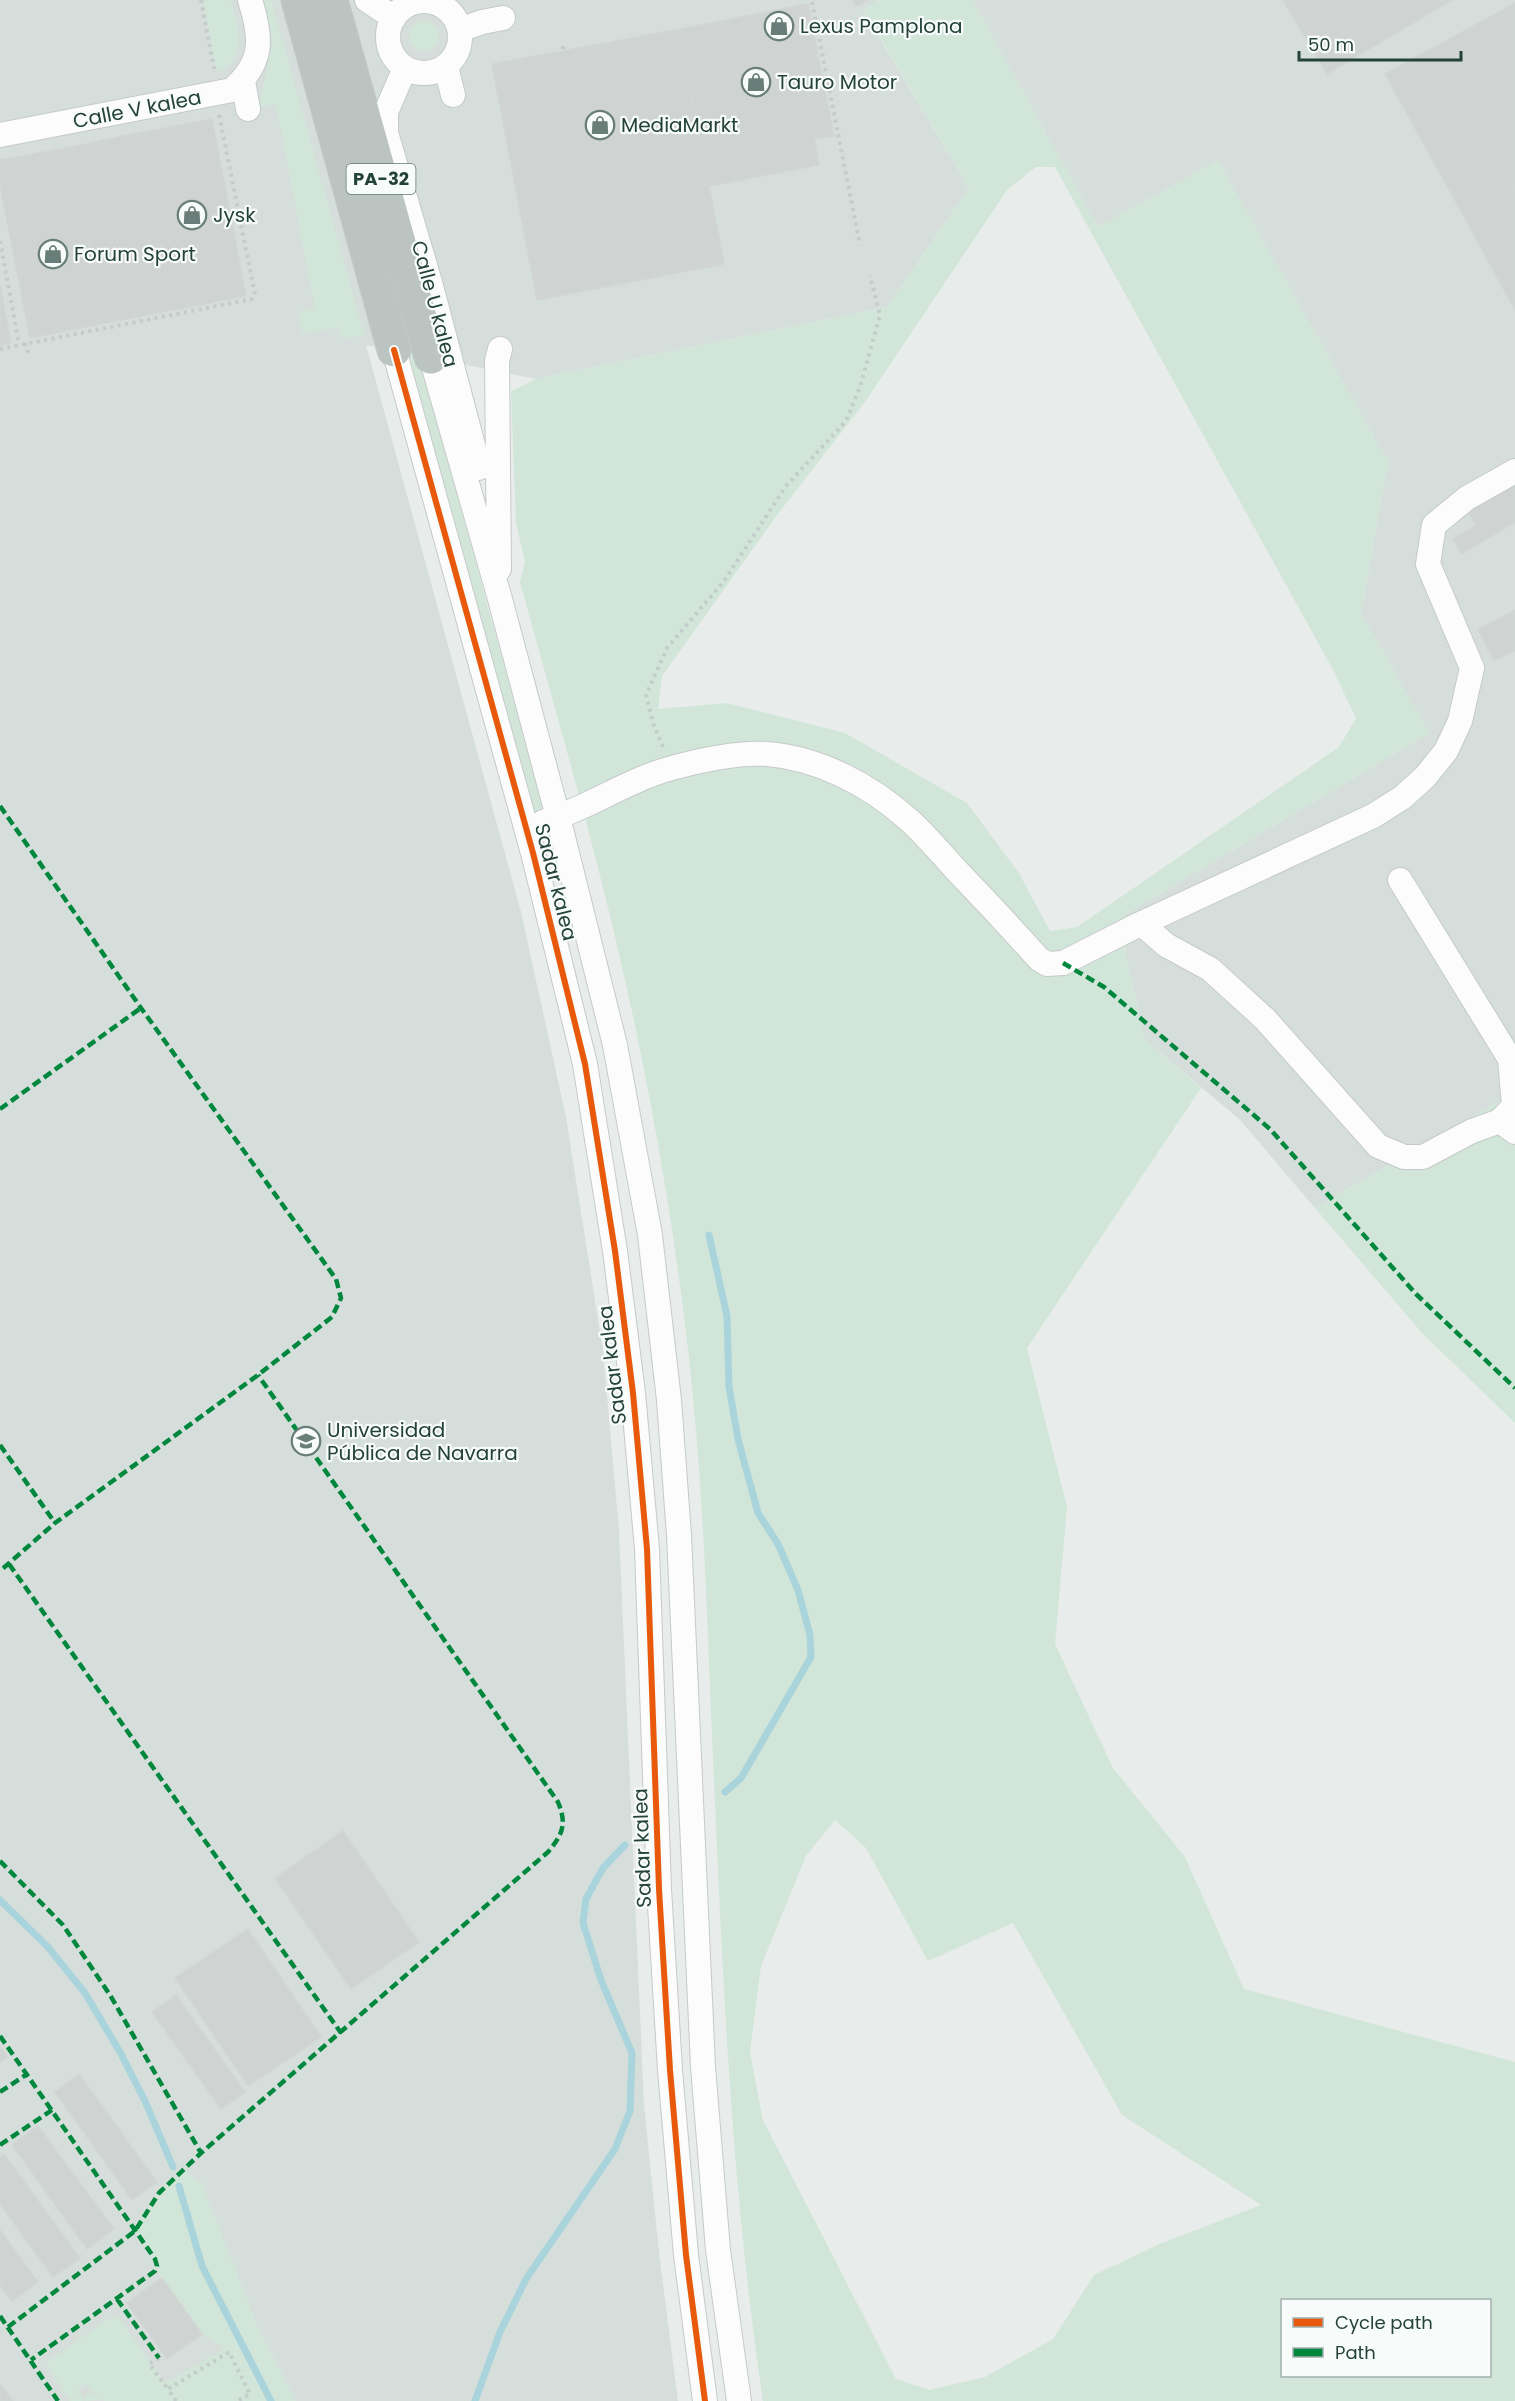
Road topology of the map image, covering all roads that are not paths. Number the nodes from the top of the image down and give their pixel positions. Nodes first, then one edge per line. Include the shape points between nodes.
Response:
1 (250, 0) edge
2 (298, 0) edge
3 (331, 0) edge
4 (367, 0) edge
5 (441, 2) edge
6 (405, 7) edge
7 (503, 18) dead end
8 (460, 30) junction
9 (446, 67) junction
10 (405, 68) junction
11 (243, 81) junction
12 (453, 95) dead end
13 (248, 109) dead end
14 (0, 135) edge
15 (500, 349) dead end
16 (394, 350) joint
17 (431, 357) joint
18 (1515, 471) edge
19 (499, 543) junction
20 (500, 599) junction
21 (558, 817) junction
22 (526, 827) junction
23 (1400, 880) dead end
24 (1142, 924) junction
25 (1508, 1126) edge
26 (705, 2401) edge
27 (739, 2401) edge

1 - 11 street via 258,43 256,60
2 - 16 highway, PA-32
3 - 17 highway, PA-32 / PA-32
4 - 6 street
5 - 6 street
5 - 8 street
6 - 10 street via 388,38 396,60
7 - 8 street
8 - 9 street via 458,50
9 - 10 street via 433,73
9 - 12 street
10 - 19 street, Calle U kalea via 386,112 386,133
11 - 13 street
11 - 14 street, Calle V kalea via 232,90
15 - 19 street, Calle U kalea via 496,361
16 - 22 street, Sadar kalea
17 - 20 street, Sadar kalea
18 - 24 street via 1467,498 1434,525 1428,564 1472,668 1460,721 1446,751 1425,777 1373,816
19 - 20 street, Calle U kalea
20 - 21 street, Sadar kalea
21 - 22 street
21 - 24 street via 670,768 766,754 830,769 864,786 909,820 1047,964 1063,963
21 - 27 street, Sadar kalea via 615,1045 650,1235 668,1388 680,1535 703,2067 718,2250
22 - 26 street, Sadar kalea via 585,1064 633,1393 647,1549 659,1889 670,2070 686,2255
23 - 25 street via 1510,1059 1514,1106
24 - 25 street via 1166,945 1210,969 1265,1019 1378,1146 1404,1157 1423,1157 1472,1131

